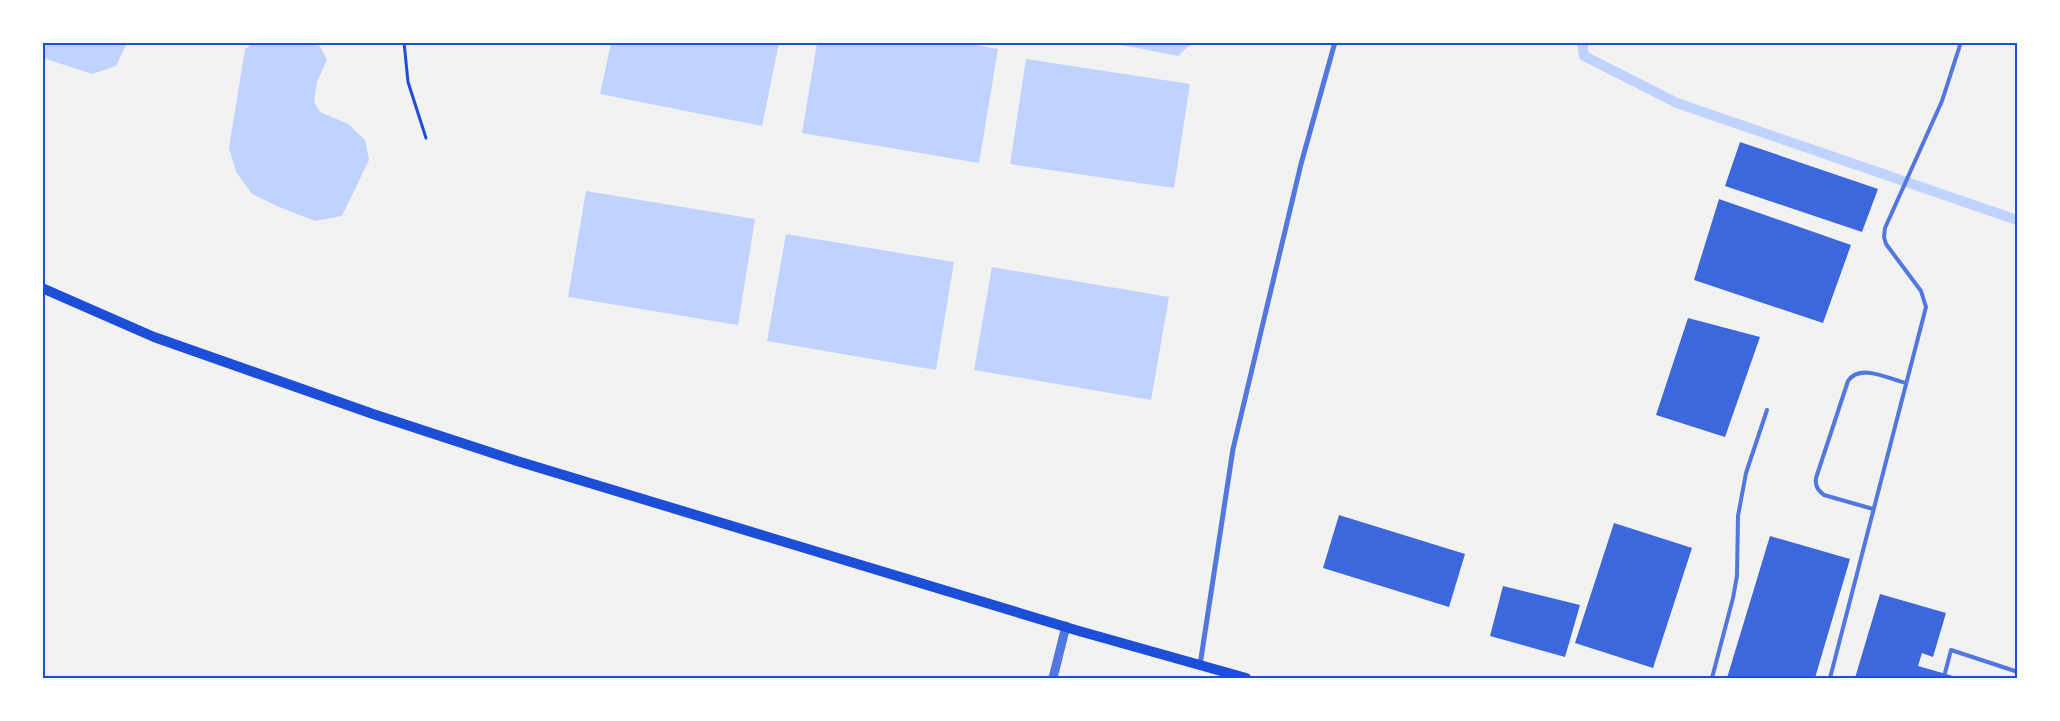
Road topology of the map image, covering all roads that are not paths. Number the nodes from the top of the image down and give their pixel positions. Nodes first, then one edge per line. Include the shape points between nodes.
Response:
1 (1335, 42) edge
2 (1962, 42) edge
3 (42, 288) edge
4 (1906, 383) junction
5 (1767, 410) dead end
6 (1873, 509) junction
7 (1066, 626) junction
8 (1200, 665) junction
9 (2018, 672) edge
10 (1945, 674) dead end
11 (1053, 678) edge
12 (1246, 678) edge
13 (1712, 678) edge
14 (1830, 678) edge

1 - 8 street via 1300,164 1233,449
2 - 4 lane via 1942,101 1885,228 1886,244 1921,291 1926,307
3 - 7 main road via 154,337 382,417 517,461
4 - 6 lane
4 - 6 lane via 1864,372 1852,376 1816,478 1815,485 1824,495
5 - 13 lane via 1746,473 1738,516 1736,584
6 - 14 lane
7 - 8 main road
7 - 11 street
8 - 12 main road
9 - 10 lane via 1951,650

